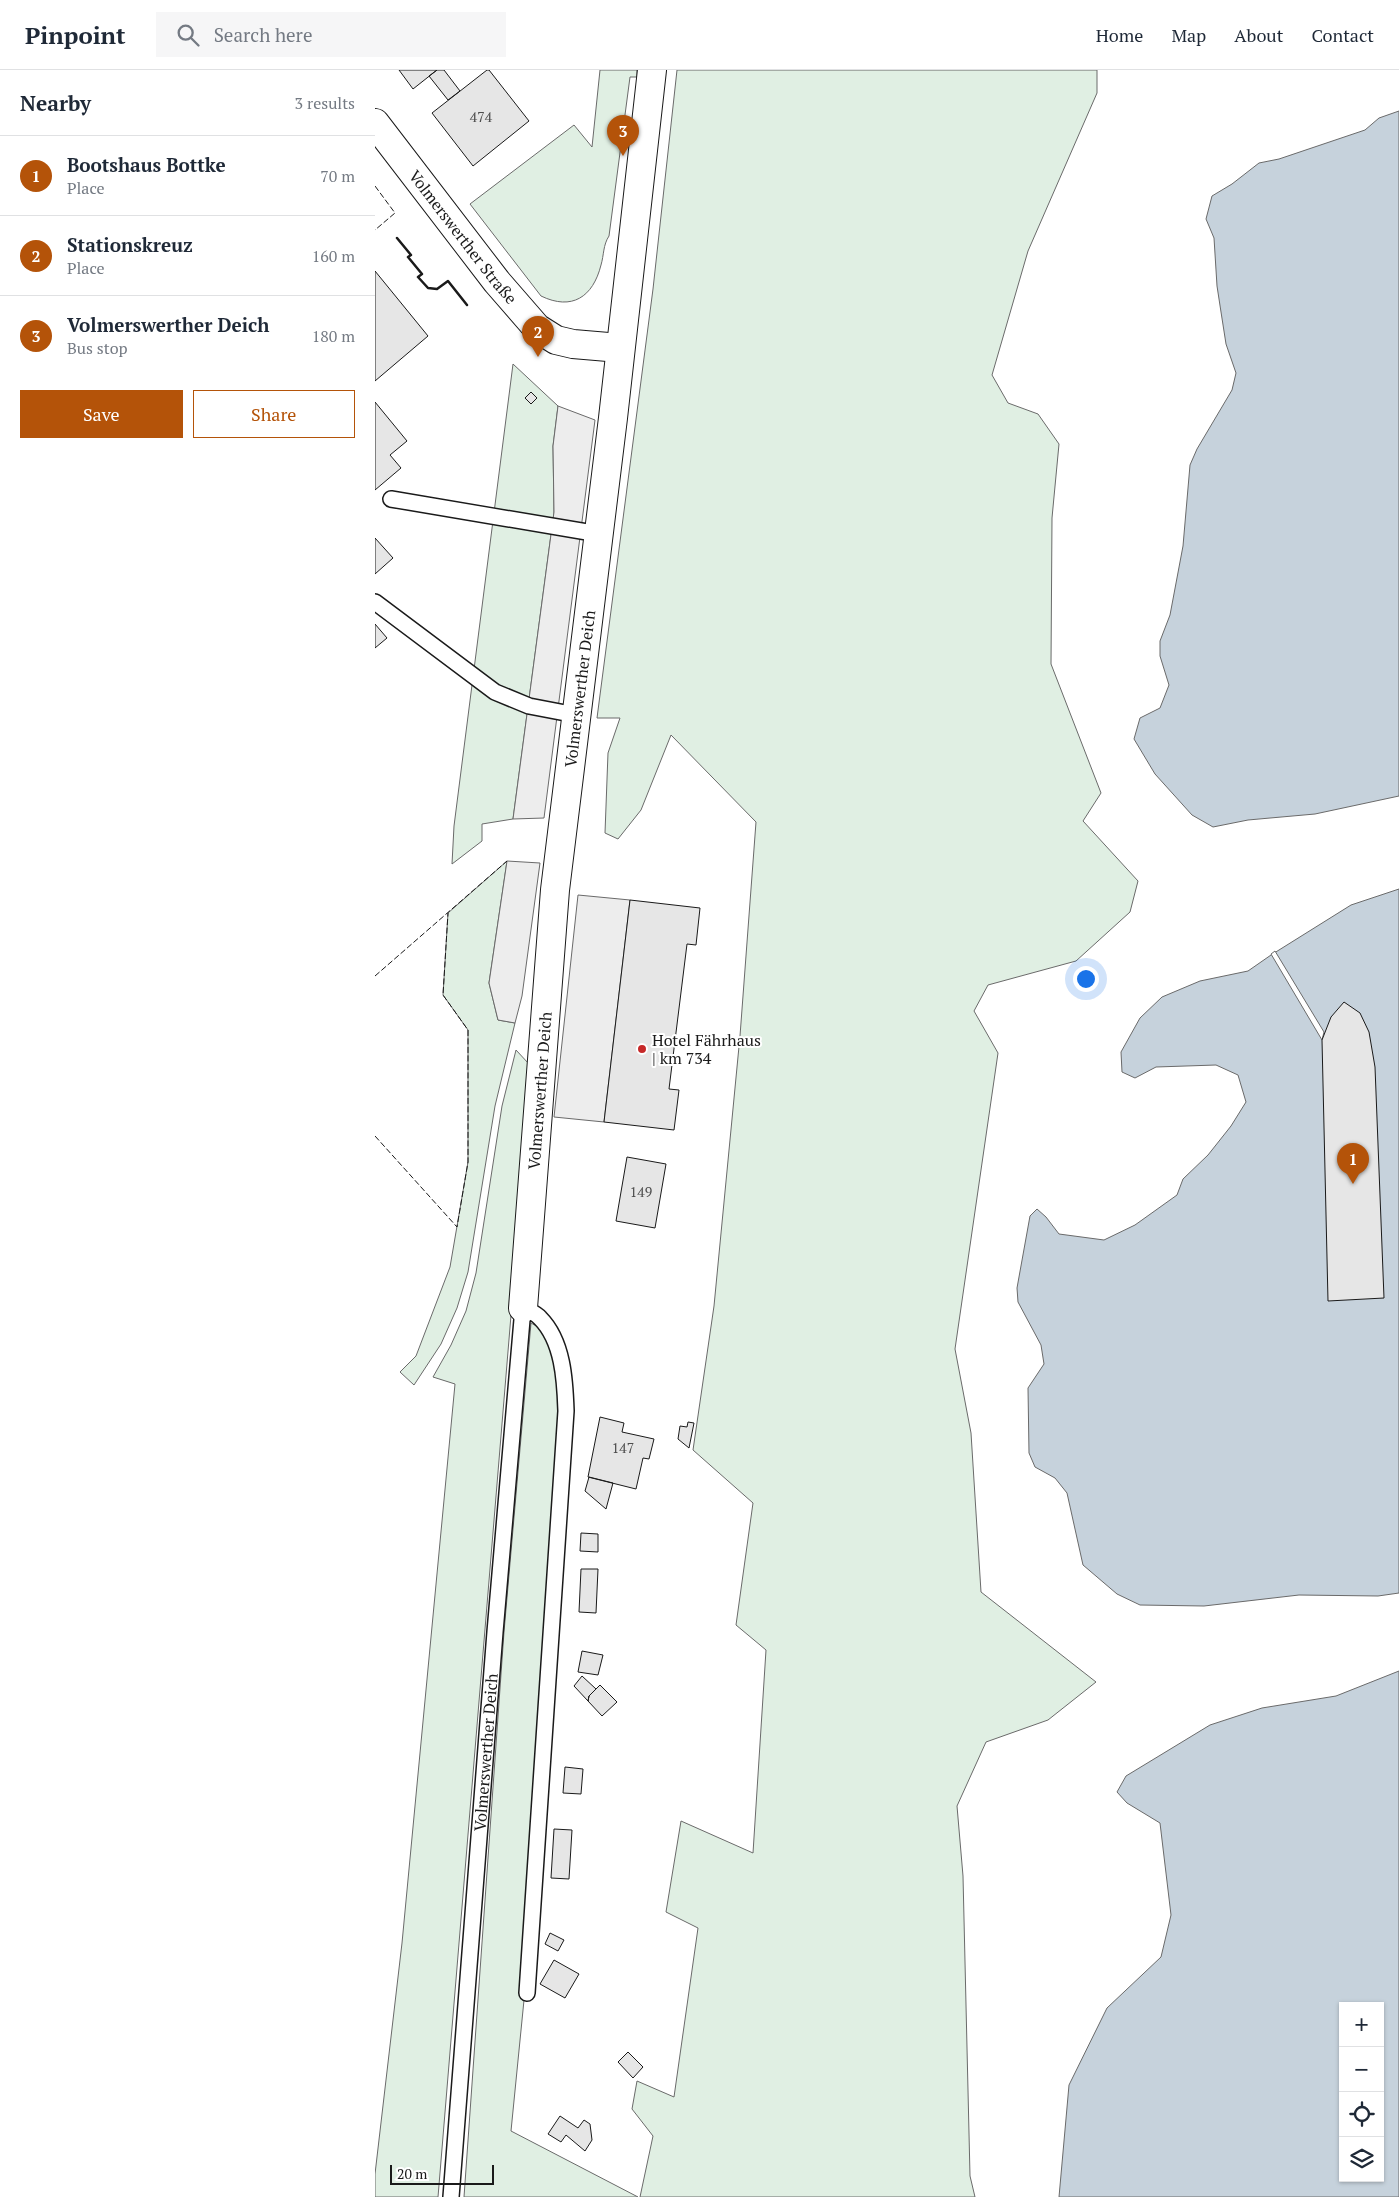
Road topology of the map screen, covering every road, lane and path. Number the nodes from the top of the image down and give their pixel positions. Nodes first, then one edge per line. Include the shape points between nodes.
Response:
1 (652, 70) edge
2 (375, 123) edge
3 (620, 348) junction
4 (391, 499) dead end
5 (599, 534) junction
6 (375, 602) edge
7 (575, 715) junction
8 (523, 1308) junction
9 (527, 1993) dead end
10 (451, 2197) edge

1 - 3 street, Volmerswerther Deich
2 - 3 street, Volmerswerther Straße via 497,282 537,328 556,340
3 - 5 street, Volmerswerther Deich
4 - 5 lane
5 - 7 street, Volmerswerther Deich
6 - 7 lane via 495,692 529,706
7 - 8 street, Volmerswerther Deich via 555,890
8 - 9 lane via 539,1316 551,1331 565,1374 566,1411
8 - 10 lane, Volmerswerther Deich

